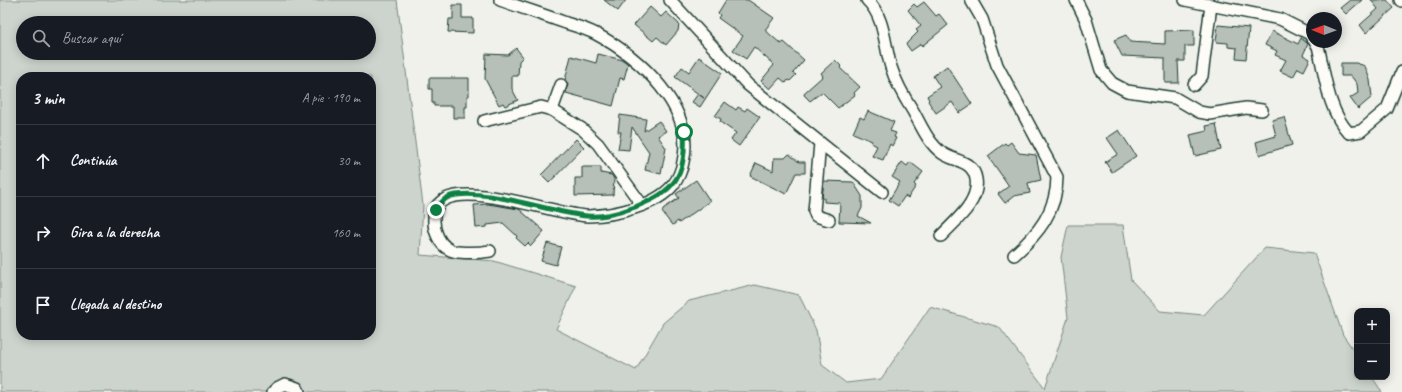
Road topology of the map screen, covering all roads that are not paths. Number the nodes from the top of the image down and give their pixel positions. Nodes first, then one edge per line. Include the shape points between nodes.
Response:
1 (500, 0) edge
2 (670, 0) edge
3 (867, 0) edge
4 (971, 0) edge
5 (1076, 0) edge
6 (1185, 0) edge
7 (1211, 5) junction
8 (1306, 32) edge
9 (1319, 48) edge
10 (1402, 72) edge
11 (561, 85) dead end
12 (1194, 85) dead end
13 (552, 110) junction
14 (1262, 110) dead end
15 (484, 121) dead end
16 (820, 143) junction
17 (882, 192) dead end
18 (642, 205) junction
19 (829, 220) dead end
20 (941, 236) dead end
21 (490, 251) dead end
22 (1014, 255) dead end
23 (273, 392) edge
24 (299, 392) edge

1 - 18 street via 595,33 622,50 647,71 664,92 678,113 684,132 686,152 674,185
2 - 16 street via 748,85
3 - 20 street via 875,8 880,20 897,85 933,145 944,154 962,160 972,168 976,179 973,200
4 - 22 street via 982,19 998,65 1057,177 1057,193 1045,222 1032,239
5 - 14 street via 1086,20 1101,70 1112,82 1127,91 1175,98 1199,112 1210,114 1246,108
6 - 7 street
7 - 8 street via 1280,19
7 - 12 street via 1202,76
9 - 10 street via 1334,108 1340,123 1350,133 1361,131 1387,109
11 - 13 street
13 - 15 street via 541,107
13 - 18 street via 582,129 598,144
16 - 17 street
16 - 19 street via 814,211 816,216
18 - 21 street via 629,210 588,216 490,197 451,196 442,202 436,210 434,222 440,242 448,250 455,252
23 - 24 street via 286,384 297,388

